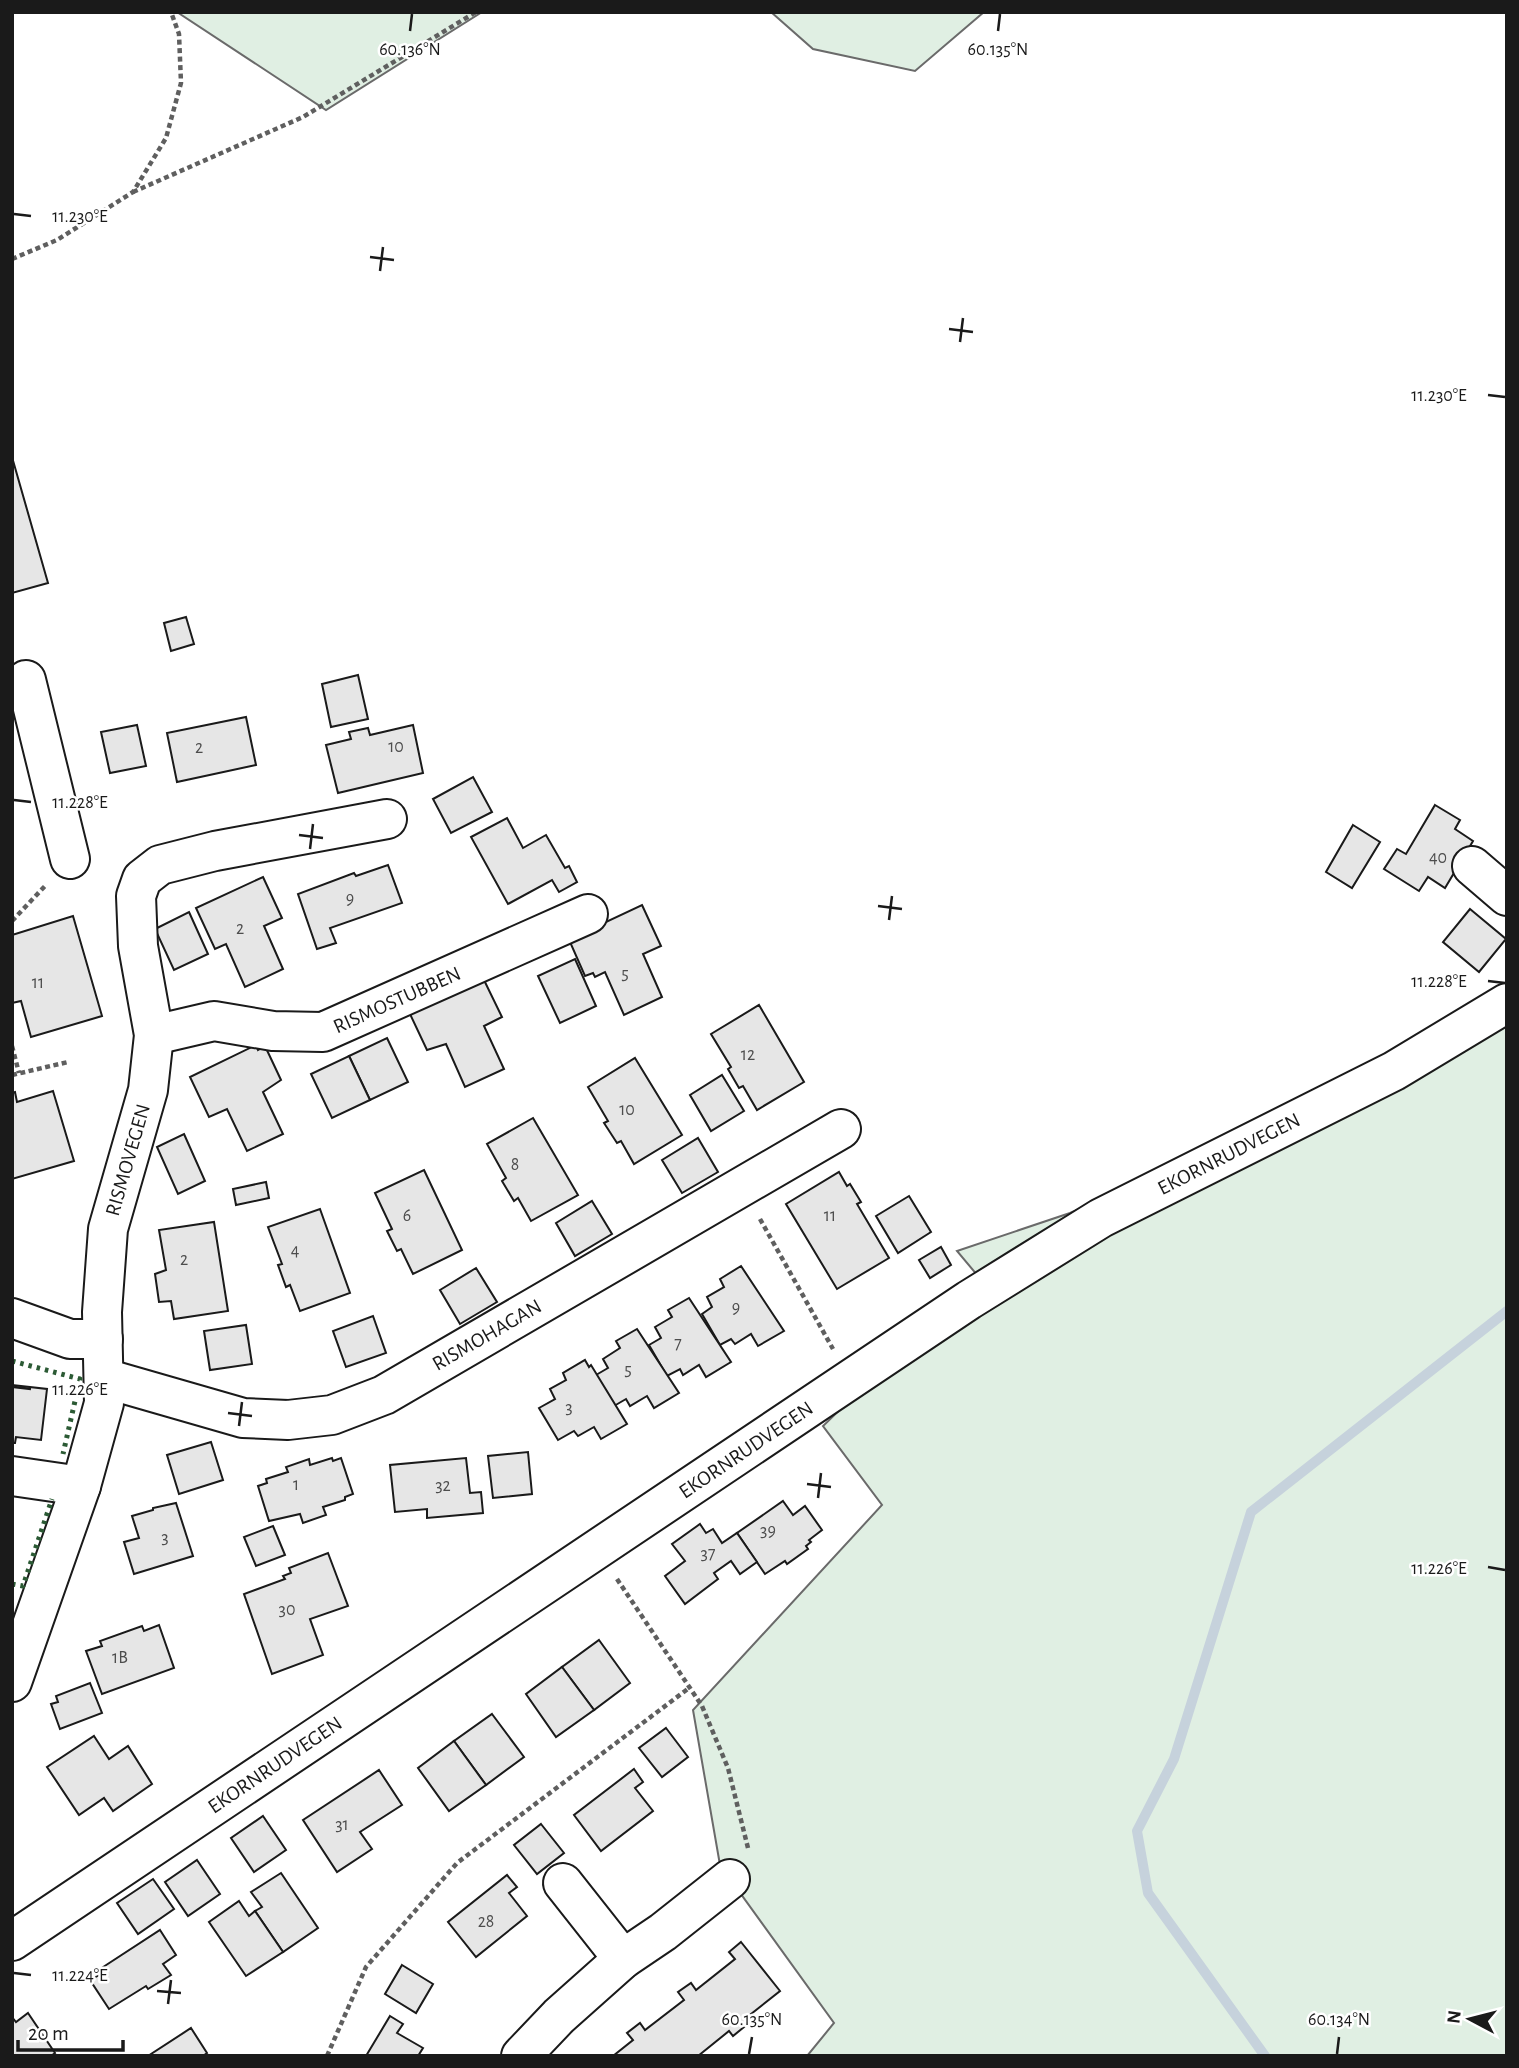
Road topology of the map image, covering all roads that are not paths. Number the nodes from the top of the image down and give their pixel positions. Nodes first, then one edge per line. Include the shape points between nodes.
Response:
1 (26, 680) dead end
2 (26, 736) edge
3 (387, 819) dead end
4 (70, 859) road end
5 (1472, 866) dead end
6 (1507, 896) edge
7 (588, 914) dead end
8 (1507, 1003) edge
9 (154, 1035) junction
10 (841, 1129) dead end
11 (12, 1318) edge
12 (103, 1339) junction
13 (104, 1378) junction
14 (12, 1476) edge
15 (81, 1486) junction
16 (12, 1682) edge
17 (730, 1879) road end
18 (563, 1883) dead end
19 (12, 1941) edge
20 (623, 1959) junction
21 (521, 2056) edge

1 - 2 street
2 - 4 street
3 - 9 street, RISMOVEGEN via 204,854 160,865 142,879 136,896 138,946
5 - 6 street
7 - 9 street, RISMOSTUBBEN via 323,1032 273,1031 214,1021
8 - 19 street, EKORNRUDVEGEN via 1394,1071 1101,1218 970,1300
9 - 12 street, RISMOVEGEN via 148,1090 108,1229
10 - 13 street, RISMOHAGAN via 384,1395 332,1415 288,1420 243,1418
11 - 12 street via 70,1339
12 - 13 street, RISMOVEGEN
13 - 15 street, RISMOVEGEN via 104,1403
14 - 15 street
15 - 16 street, RISMOVEGEN
17 - 20 street
18 - 20 street
20 - 21 street

